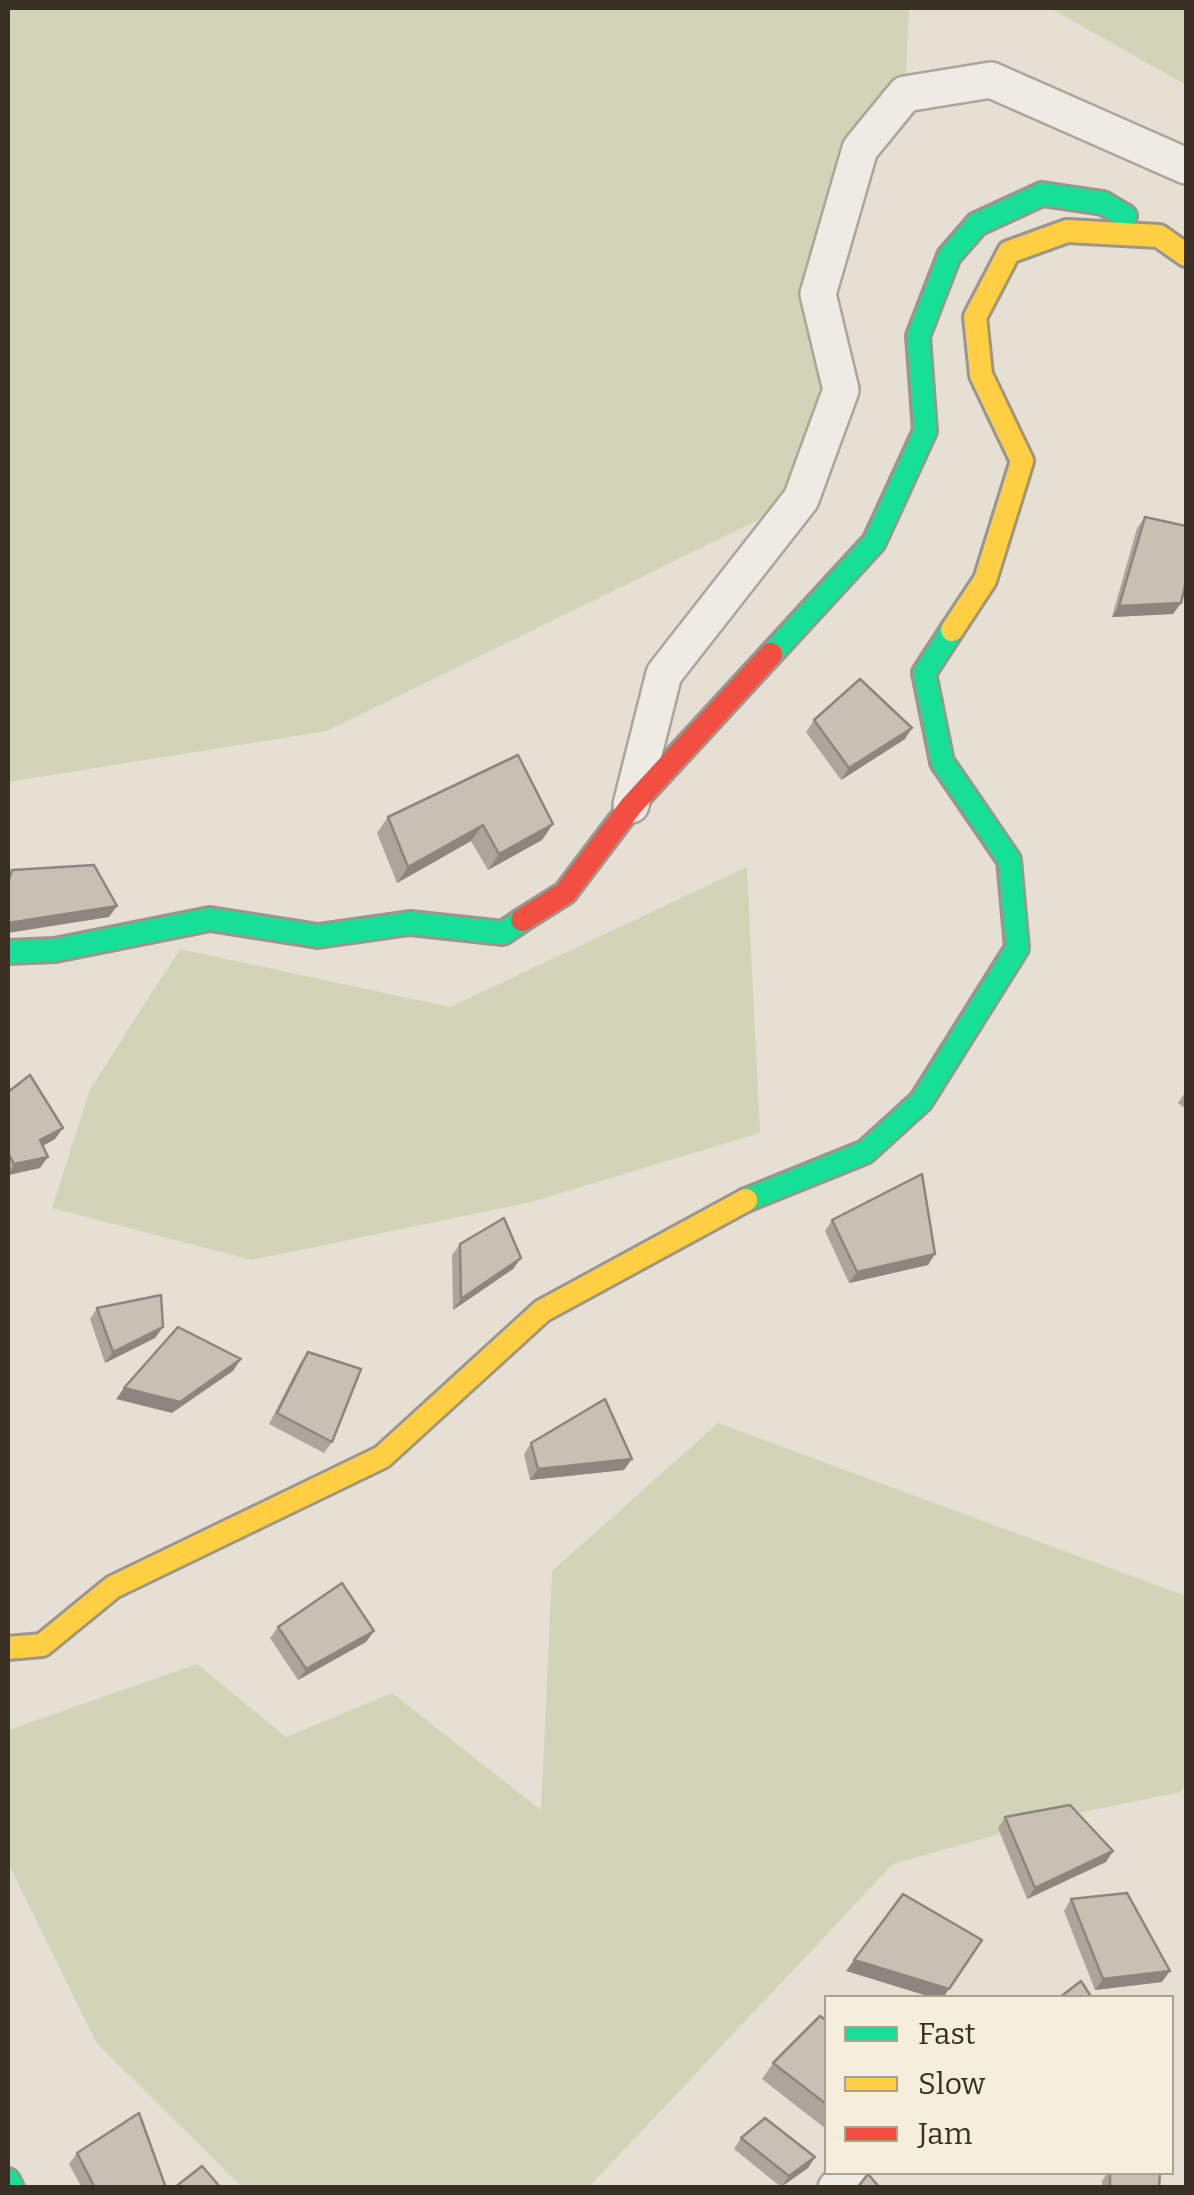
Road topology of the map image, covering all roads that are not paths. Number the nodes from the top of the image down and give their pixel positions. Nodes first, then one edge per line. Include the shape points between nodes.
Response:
1 (1186, 166) edge
2 (1159, 236) junction
3 (1186, 255) edge
4 (631, 806) junction
5 (8, 952) edge
6 (8, 1648) edge
7 (8, 2180) edge
8 (12, 2188) edge

1 - 4 street via 991,80 905,94 860,149 818,294 841,390 802,499 664,674
2 - 3 street
2 - 4 street via 1103,204 1042,194 977,224 950,256 918,336 925,431 874,542
2 - 6 street via 1067,231 1009,252 975,317 982,375 1022,461 985,580 924,673 942,762 1009,860 1017,948 921,1102 865,1152 766,1189 542,1311 382,1457 112,1587 42,1644
4 - 5 street via 565,893 503,932 410,923 318,936 210,919 56,950
7 - 8 street

